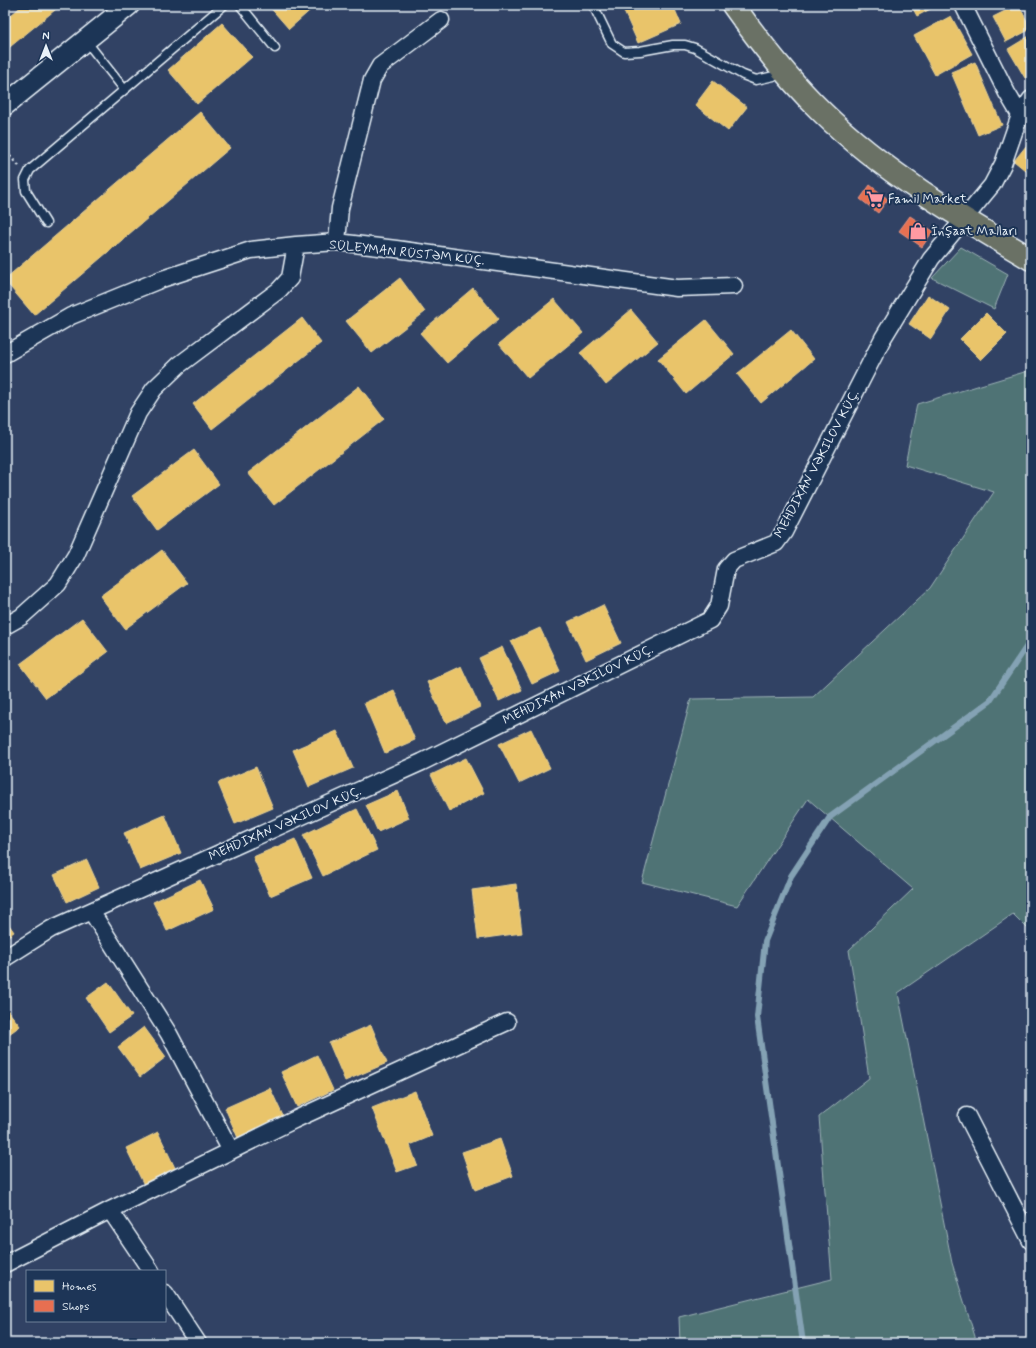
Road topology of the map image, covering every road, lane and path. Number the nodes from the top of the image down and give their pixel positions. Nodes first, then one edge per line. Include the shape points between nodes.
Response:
1 (129, 5) edge
2 (224, 5) edge
3 (240, 5) edge
4 (593, 5) edge
5 (733, 5) edge
6 (963, 5) edge
7 (441, 20) dead end
8 (85, 40) junction
9 (275, 48) dead end
10 (783, 70) junction
11 (124, 90) junction
12 (1031, 99) edge
13 (5, 105) edge
14 (1020, 114) junction
15 (5, 151) edge
16 (30, 170) junction
17 (965, 220) junction
18 (46, 223) dead end
19 (336, 242) junction
20 (296, 245) junction
21 (1031, 259) edge
22 (734, 286) dead end
23 (5, 354) edge
24 (5, 626) edge
25 (91, 911) junction
26 (5, 958) edge
27 (507, 1022) dead end
28 (967, 1116) dead end
29 (231, 1151) junction
30 (110, 1210) junction
31 (1031, 1241) edge
32 (5, 1264) edge
33 (150, 1270) edge
34 (166, 1295) edge
35 (198, 1343) edge

1 - 8 street
2 - 11 lane
3 - 9 lane
4 - 10 lane via 612,44 624,52 673,44 685,45 756,80 774,76
5 - 10 main road
6 - 14 street
7 - 19 street via 380,66 372,80 340,208
8 - 11 lane
8 - 13 street
10 - 17 main road via 823,113 848,135 891,169
11 - 16 lane
12 - 14 street
14 - 17 street via 1003,164 992,185
15 - 16 path via 19,166
16 - 18 lane via 25,180 26,191
17 - 21 main road
17 - 25 street, MEHDIXAN VƏKILOV KÜÇ. via 931,259 883,338 784,532 776,543 730,564 726,569 719,606 710,620 422,762
19 - 20 street, SÜLEYMAN RÜSTƏM KÜÇ.
19 - 22 street, SÜLEYMAN RÜSTƏM KÜÇ. via 677,288
20 - 23 street, SÜLEYMAN RÜSTƏM KÜÇ. via 251,250 162,279 70,316
20 - 24 street via 290,278 279,290 179,365 154,389 138,413 76,555 58,584 21,617
25 - 26 street, MEHDIXAN VƏKILOV KÜÇ. via 51,930
25 - 29 street via 169,1034
27 - 29 street
28 - 31 street
29 - 30 street
30 - 32 street
30 - 33 street
34 - 35 street

